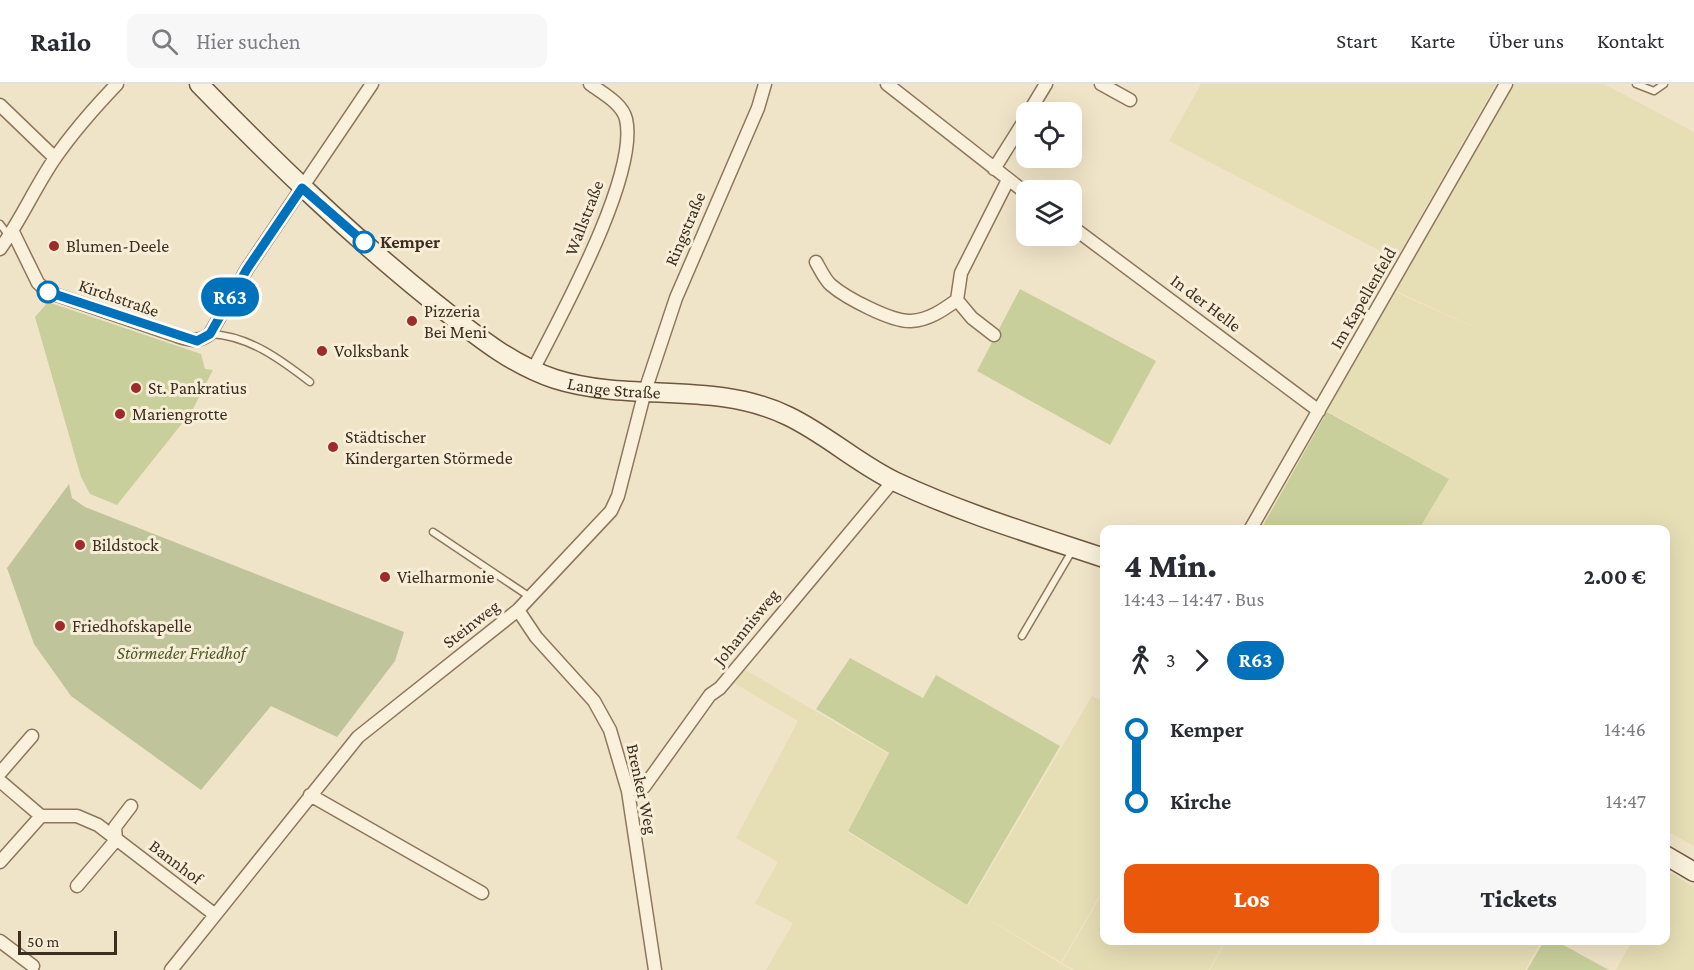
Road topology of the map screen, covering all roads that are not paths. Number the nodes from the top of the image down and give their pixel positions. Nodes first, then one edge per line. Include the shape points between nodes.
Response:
1 (117, 84) edge
2 (199, 84) edge
3 (372, 84) edge
4 (590, 84) edge
5 (765, 84) edge
6 (887, 84) edge
7 (1046, 84) edge
8 (1101, 84) edge
9 (1506, 84) edge
10 (1636, 84) edge
11 (1664, 84) edge
12 (1130, 100) dead end
13 (1035, 102) edge
14 (0, 105) edge
15 (1016, 134) edge
16 (55, 158) junction
17 (994, 169) junction
18 (1008, 180) junction
19 (1016, 186) edge
20 (302, 188) junction
21 (0, 224) edge
22 (11, 234) junction
23 (1082, 234) edge
24 (0, 249) edge
25 (816, 262) dead end
26 (957, 300) junction
27 (210, 334) junction
28 (994, 335) dead end
29 (533, 370) junction
30 (310, 382) dead end
31 (645, 391) junction
32 (1318, 411) junction
33 (893, 481) junction
34 (1253, 525) edge
35 (433, 532) dead end
36 (1074, 548) junction
37 (1100, 557) edge
38 (530, 598) junction
39 (518, 610) junction
40 (1022, 636) dead end
41 (32, 736) dead end
42 (0, 773) edge
43 (0, 781) edge
44 (627, 791) junction
45 (310, 795) junction
46 (131, 806) dead end
47 (41, 816) junction
48 (116, 840) junction
49 (1670, 858) edge
50 (0, 862) edge
51 (1694, 872) edge
52 (77, 886) dead end
53 (482, 894) dead end
54 (214, 914) junction
55 (0, 941) edge
56 (33, 966) dead end
57 (171, 970) edge
58 (655, 970) edge

1 - 16 street
2 - 20 main road, Lange Straße
3 - 20 street
4 - 29 street, Wallstraße via 617,104 625,117 625,153 600,231
5 - 31 street, Ringstraße via 675,298
6 - 17 street
7 - 13 street
8 - 12 street
9 - 32 street, Im Kapellenfeld
10 - 11 lane via 1654,91
14 - 16 street
15 - 17 street
16 - 22 street
17 - 18 street
18 - 19 street
18 - 26 street via 961,273
20 - 27 street via 247,269
20 - 29 main road, Lange Straße via 465,327
21 - 22 lane
22 - 24 street
22 - 27 street, Kirchstraße via 38,283 48,292 190,340 203,340
23 - 32 street, In der Helle
25 - 26 street via 830,284 903,321 937,314
26 - 28 street
27 - 30 lane, Kirchstraße via 238,338 256,346
29 - 31 main road, Lange Straße via 586,386
31 - 33 main road, Lange Straße via 706,393 780,412
31 - 38 street, Steinweg via 611,511
32 - 34 street, Im Kapellenfeld
33 - 36 main road, Lange Straße
33 - 44 street, Johannisweg via 720,688 710,695 644,787
35 - 38 lane
36 - 37 main road, Lange Straße
36 - 40 lane
38 - 39 street, Steinweg
39 - 44 street, Brenker Weg via 602,714
39 - 45 street, Steinweg via 358,737
41 - 42 street
43 - 47 street
44 - 58 street, Brenker Weg
45 - 53 street
45 - 54 street, Steinweg
46 - 48 street via 115,827
47 - 48 street, Bannhof via 89,820
47 - 50 street
48 - 52 street
48 - 54 street, Bannhof
49 - 51 main road
54 - 57 street, Steinweg
55 - 56 street

